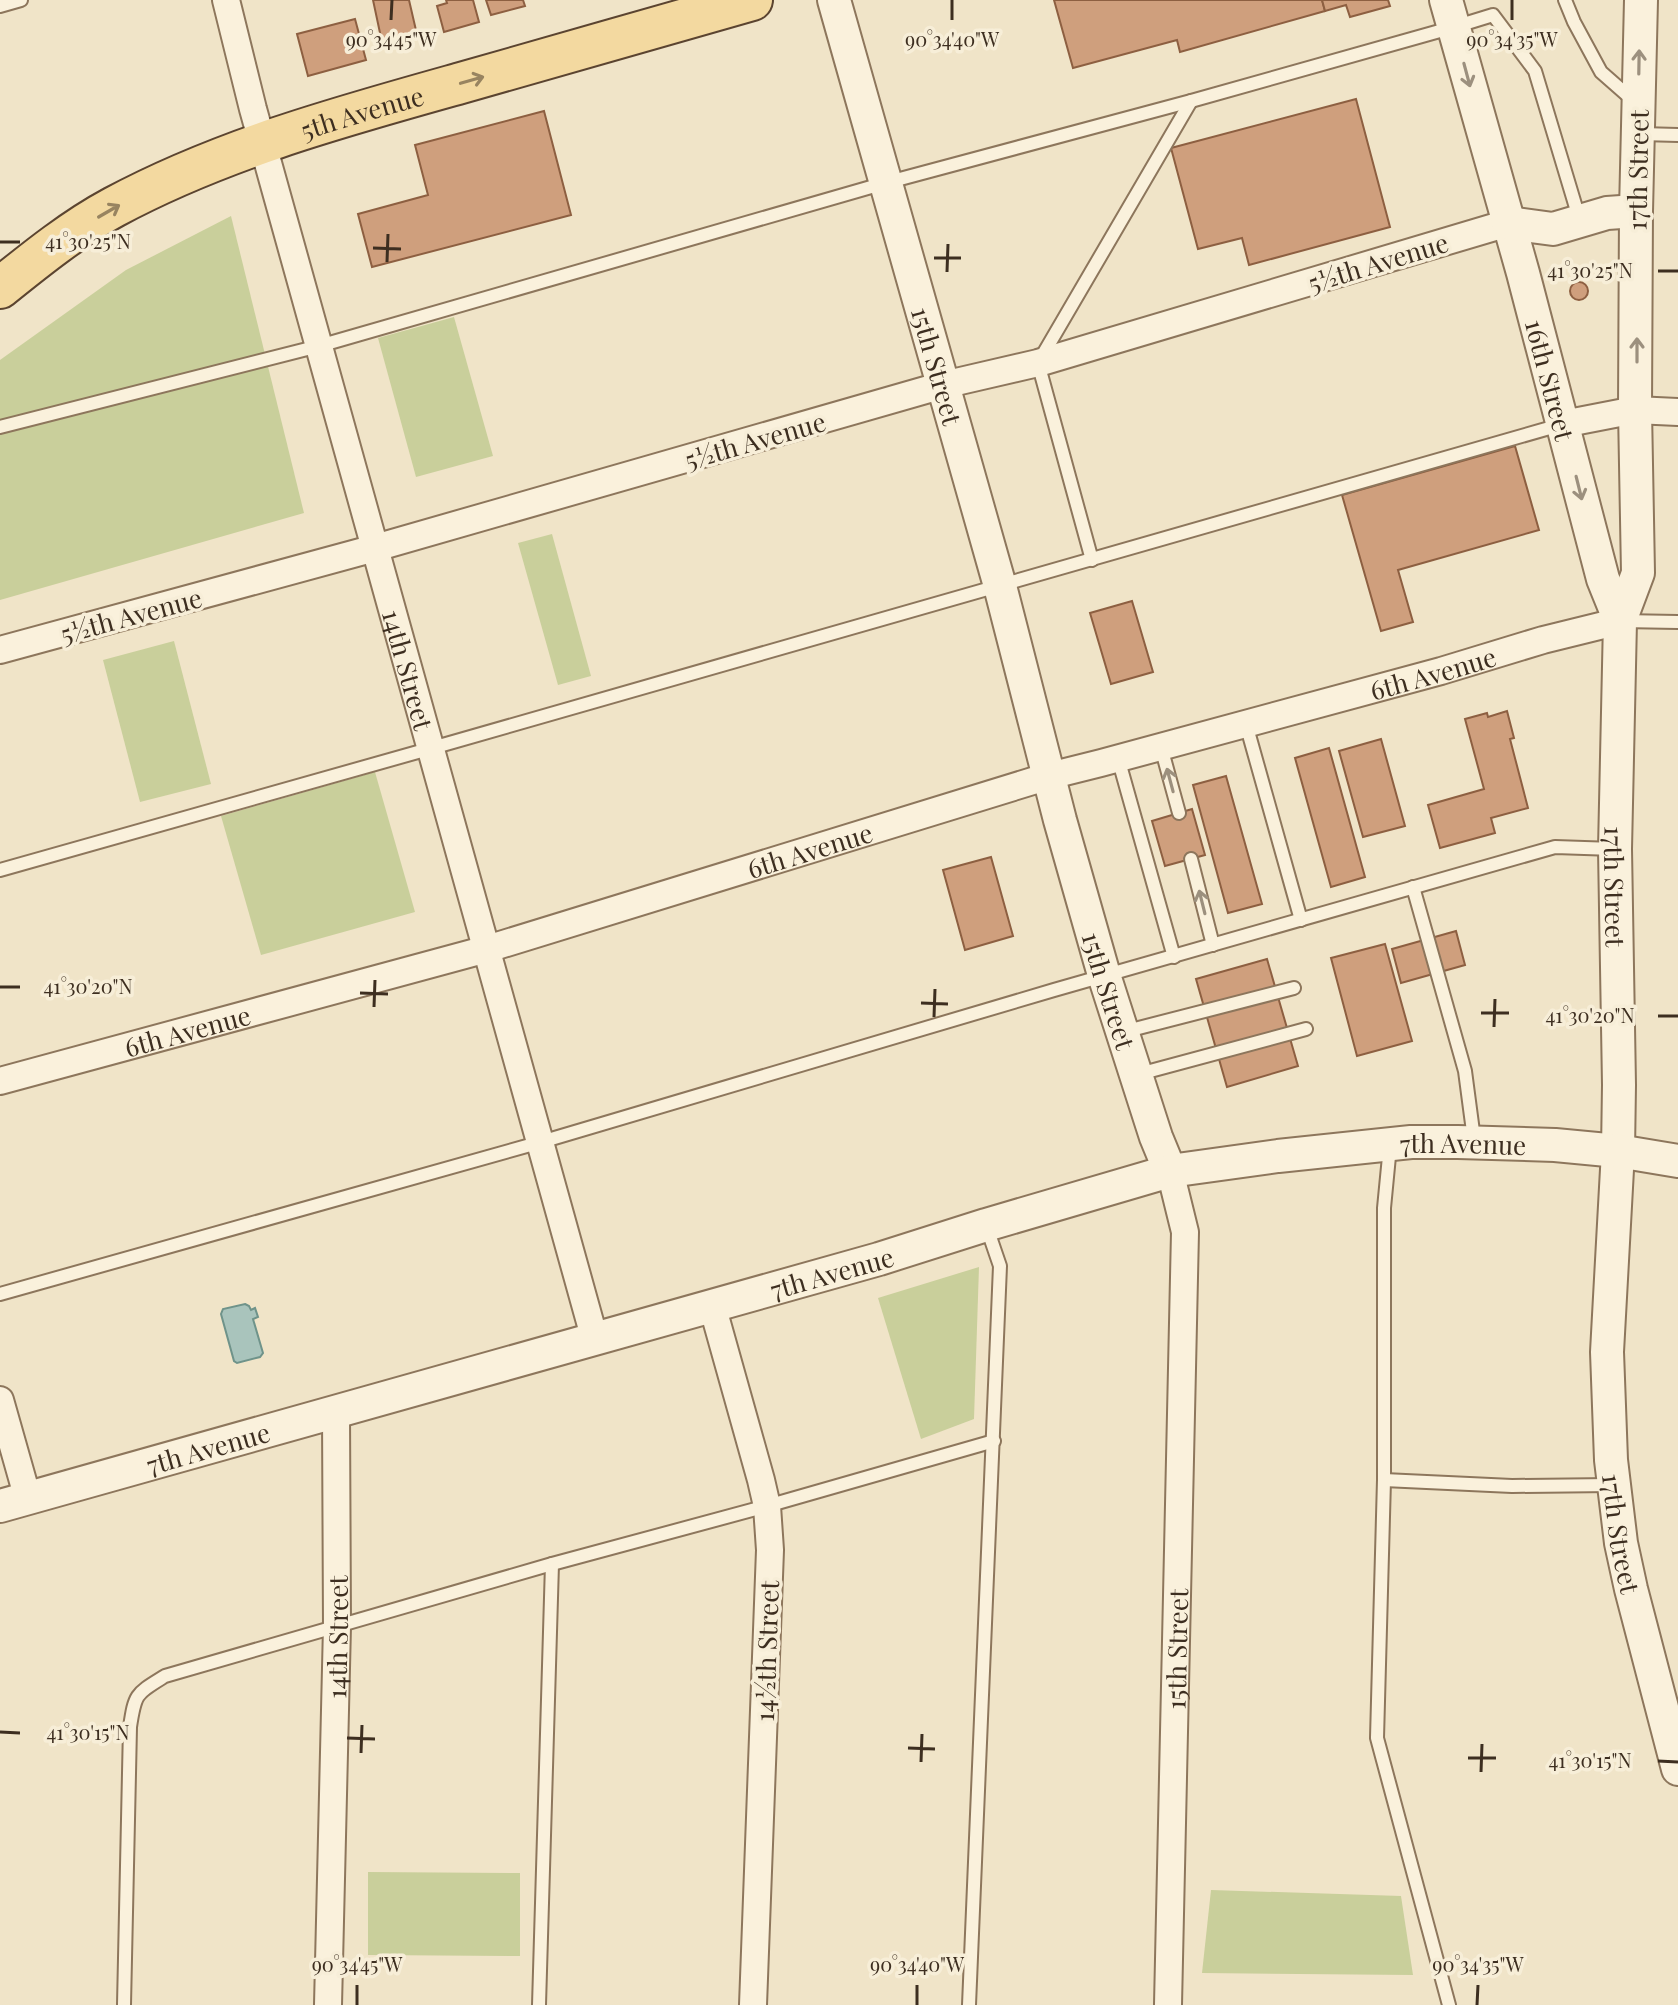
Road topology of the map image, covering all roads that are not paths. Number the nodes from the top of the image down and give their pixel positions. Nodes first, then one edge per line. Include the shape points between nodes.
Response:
1 (21, 0) edge
2 (226, 0) edge
3 (752, 0) edge
4 (834, 0) edge
5 (1554, 0) edge
6 (1565, 0) edge
7 (1577, 0) edge
8 (1641, 0) edge
9 (0, 6) edge
10 (1450, 14) edge
11 (1574, 22) junction
12 (1191, 101) junction
13 (1638, 119) junction
14 (1678, 135) edge
15 (263, 143) junction
16 (885, 183) junction
17 (1636, 211) junction
18 (1580, 221) junction
19 (1508, 223) junction
20 (0, 288) edge
21 (319, 346) junction
22 (1038, 363) junction
23 (943, 385) junction
24 (1635, 410) junction
25 (1678, 412) edge
26 (1563, 424) junction
27 (0, 427) edge
28 (375, 548) junction
29 (1092, 560) junction
30 (1000, 586) junction
31 (1620, 621) junction
32 (1678, 622) edge
33 (0, 650) edge
34 (1246, 724) junction
35 (1161, 747) junction
36 (432, 748) junction
37 (1118, 758) junction
38 (1049, 776) junction
39 (1179, 813) dead end
40 (1615, 849) junction
41 (1191, 859) dead end
42 (0, 870) edge
43 (1413, 887) junction
44 (1301, 920) junction
45 (1213, 945) junction
46 (487, 949) junction
47 (1174, 957) junction
48 (1104, 975) junction
49 (1294, 988) dead end
50 (1306, 1029) dead end
51 (1122, 1032) junction
52 (1136, 1075) junction
53 (0, 1081) edge
54 (541, 1142) junction
55 (1474, 1142) junction
56 (1391, 1144) junction
57 (1618, 1151) junction
58 (1678, 1161) edge
59 (1170, 1171) junction
60 (986, 1225) junction
61 (0, 1294) edge
62 (712, 1305) junction
63 (595, 1340) junction
64 (0, 1400) edge
65 (336, 1413) junction
66 (994, 1441) junction
67 (1384, 1480) junction
68 (1613, 1485) junction
69 (14, 1503) edge
70 (767, 1506) junction
71 (552, 1564) junction
72 (337, 1626) junction
73 (1678, 1769) edge
74 (124, 2005) edge
75 (328, 2005) edge
76 (539, 2005) edge
77 (753, 2005) edge
78 (969, 2005) edge
79 (1168, 2005) edge
80 (1449, 2005) edge

1 - 9 lane
2 - 15 street, 14th Street
15 -> 3 main road, 5th Avenue
4 - 16 street, 15th Street
5 - 11 lane
6 - 11 lane
7 - 11 lane
13 -> 8 street, 17th Street
10 - 12 lane
10 - 18 lane via 1493,15 1535,71
10 -> 19 street, 16th Street
11 - 13 lane via 1601,72
12 - 16 lane
12 - 22 lane
13 - 14 lane
13 - 17 street, 17th Street
20 -> 15 main road, 5th Avenue via 112,208
15 - 21 street, 14th Street
16 - 21 lane
16 - 23 street, 15th Street
17 - 18 street
24 -> 17 street, 17th Street
18 - 19 street via 1553,229
19 - 22 street, 5½th Avenue
19 - 26 street, 16th Street
21 - 27 lane
21 - 28 street, 14th Street
22 - 23 street, 5½th Avenue
22 - 29 lane
23 - 28 street, 5½th Avenue
23 - 30 street, 15th Street
24 - 25 street
24 - 26 street
24 - 31 street, 17th Street via 1638,573
26 - 29 lane
26 -> 31 street, 16th Street via 1603,579
28 - 33 street, 5½th Avenue
28 - 36 street, 14th Street
29 - 30 lane
30 - 36 lane
30 - 38 street, 15th Street
31 - 32 lane
31 - 34 street, 6th Avenue
31 - 40 street, 17th Street
34 - 35 street, 6th Avenue
34 - 44 lane
35 - 37 street, 6th Avenue
39 -> 35 lane
36 - 42 lane
36 - 46 street, 14th Street
37 - 38 street, 6th Avenue
37 - 47 lane
38 - 46 street, 6th Avenue
38 - 48 street, 15th Street
40 - 43 lane via 1555,847
40 - 57 street, 17th Street
45 -> 41 lane
43 - 44 lane
43 - 55 lane via 1465,1071
44 - 45 lane
45 - 47 lane
46 - 53 street, 6th Avenue
46 - 54 street, 14th Street
47 - 48 lane
48 - 51 street, 15th Street
48 - 54 lane
49 - 51 lane
50 - 52 lane
51 - 52 street, 15th Street
52 - 59 street, 15th Street
54 - 61 lane
54 - 63 street, 14th Street
55 - 56 street, 7th Avenue
55 - 57 street, 7th Avenue
56 - 59 street, 7th Avenue
56 - 67 lane via 1384,1208
57 - 58 street, 7th Avenue
57 - 68 street, 17th Street via 1607,1352
59 - 60 street, 7th Avenue
59 - 79 street, 15th Street via 1185,1232
60 - 62 street, 7th Avenue
60 - 66 lane via 1000,1266
62 - 63 street, 7th Avenue
62 - 70 street, 14½th Street
63 - 65 street, 7th Avenue
64 - 69 street
65 - 69 street, 7th Avenue
65 - 72 street, 14th Street
66 - 70 lane
66 - 78 lane
67 - 68 lane
67 - 80 lane via 1377,1738
68 - 73 street, 17th Street via 1631,1589
70 - 71 lane
70 - 77 street, 14½th Street via 770,1550
71 - 72 lane
71 - 76 lane
72 - 74 lane via 165,1676 133,1702
72 - 75 street, 14th Street

